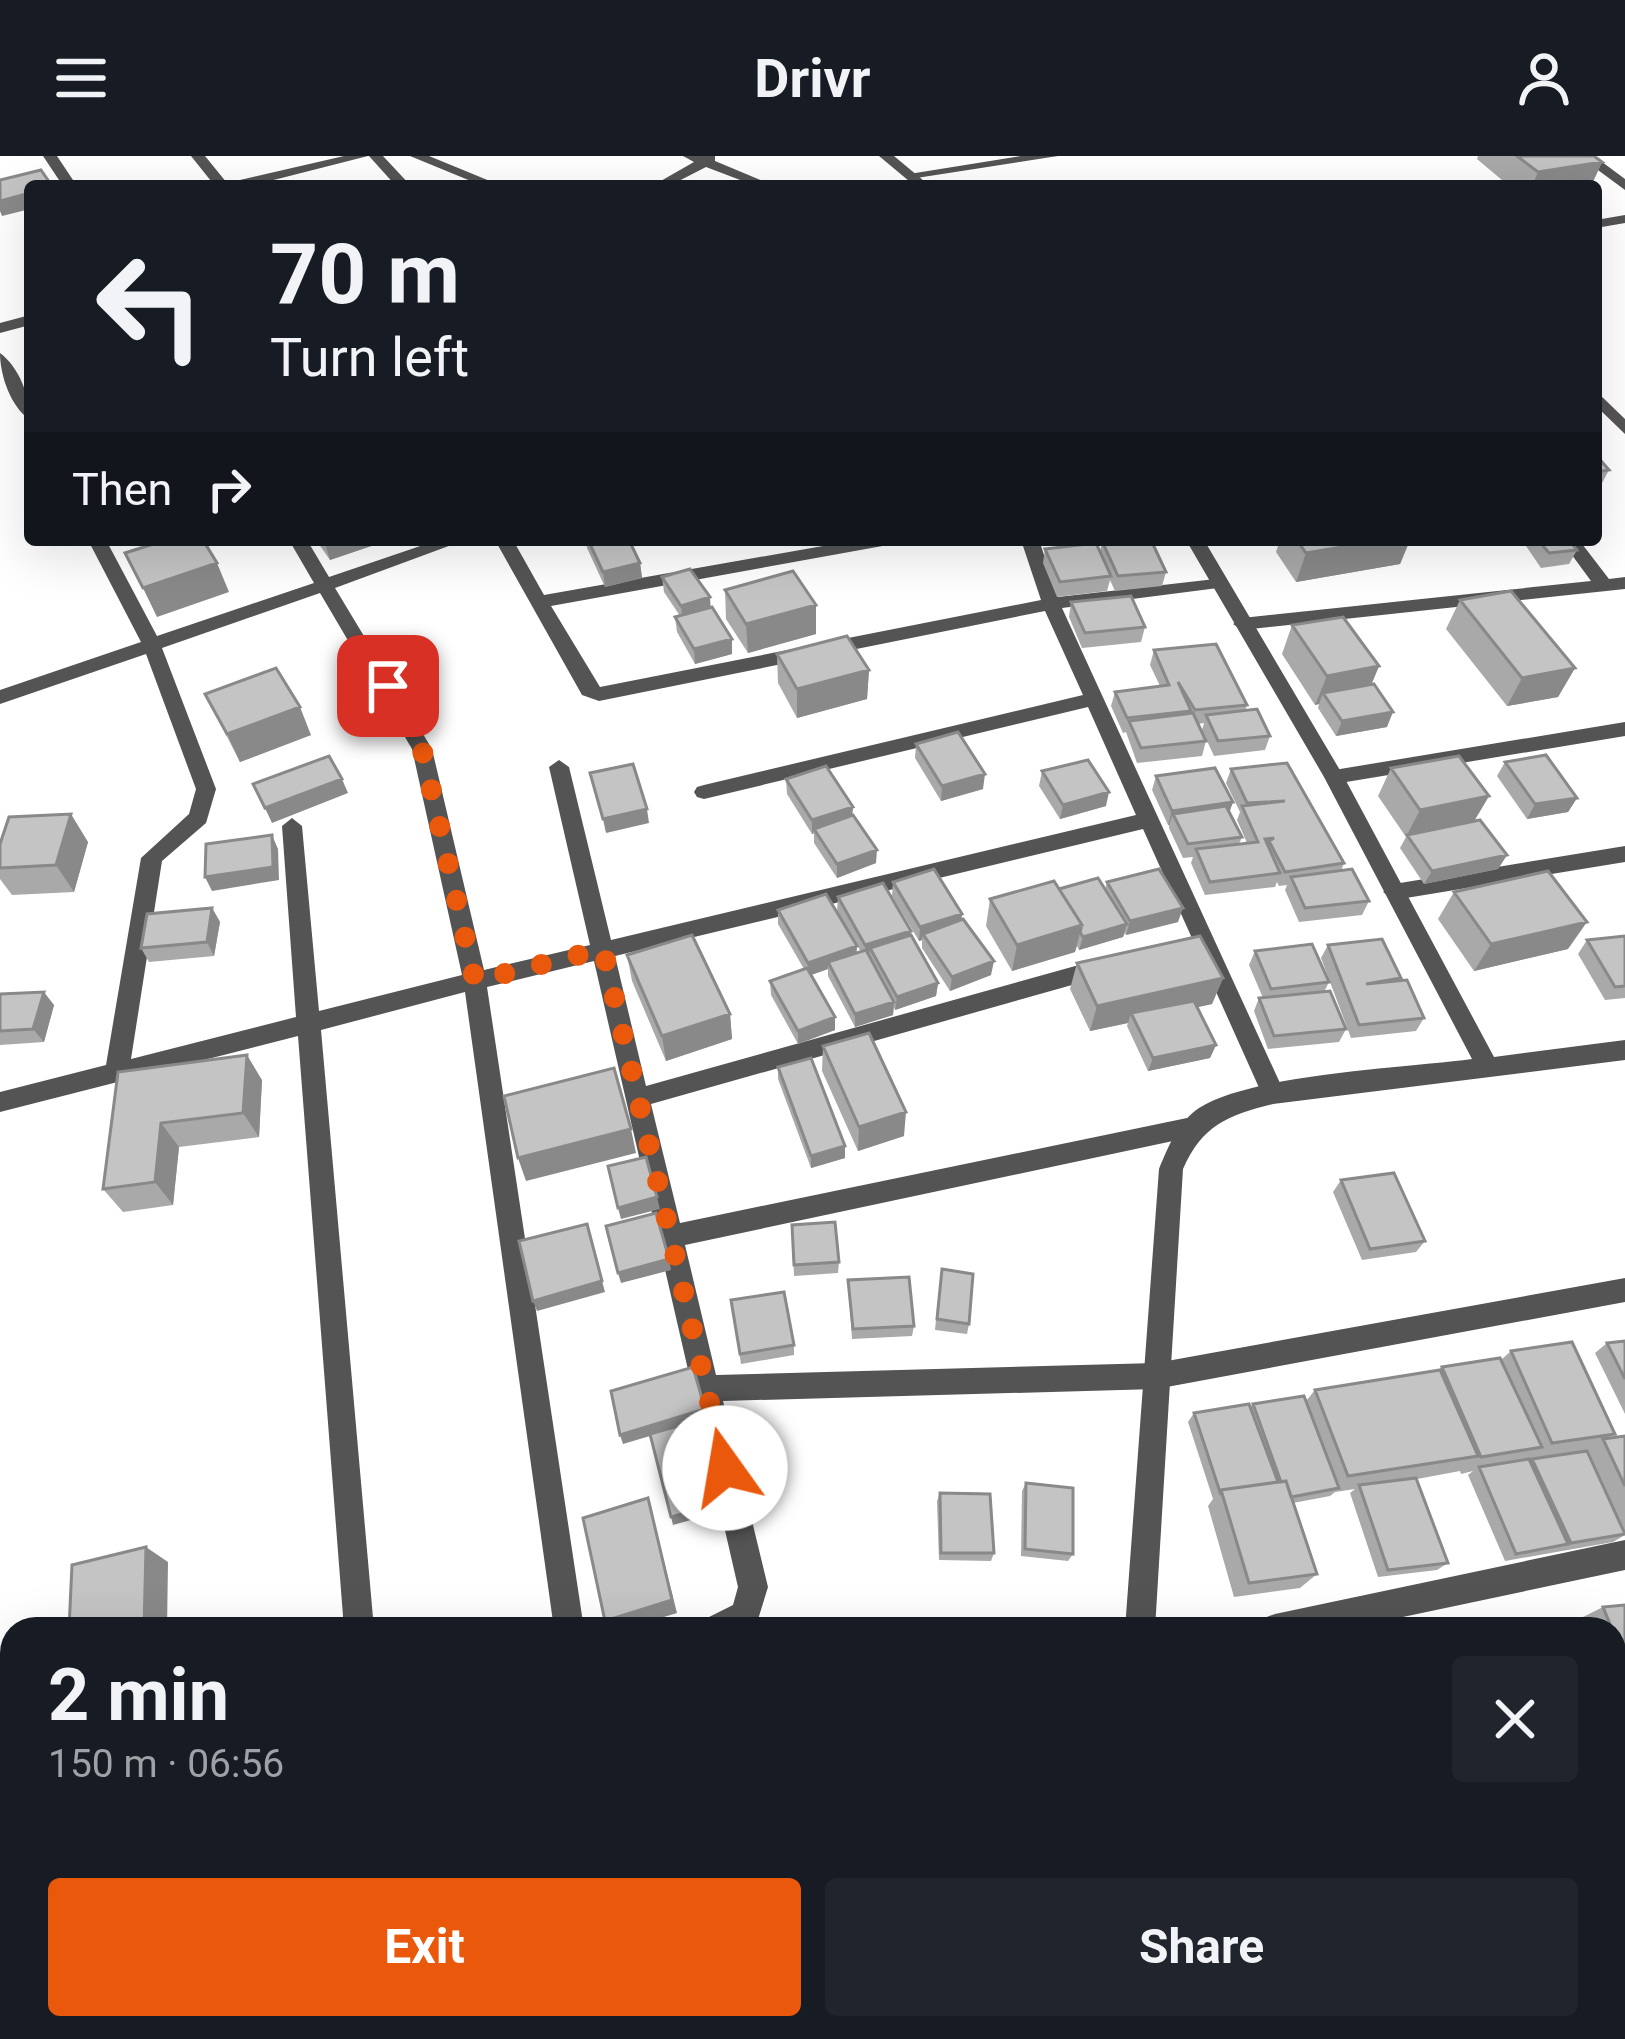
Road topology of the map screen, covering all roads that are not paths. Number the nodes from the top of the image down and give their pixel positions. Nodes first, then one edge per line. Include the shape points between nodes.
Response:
1 (198, 156) edge
2 (362, 156) edge
3 (376, 156) edge
4 (417, 156) edge
5 (886, 156) edge
6 (1051, 156) edge
7 (1586, 156) edge
8 (703, 158) edge
9 (910, 175) junction
10 (217, 180) edge
11 (258, 180) edge
12 (398, 180) edge
13 (479, 180) edge
14 (668, 180) edge
15 (754, 180) edge
16 (916, 180) edge
17 (1625, 186) edge
18 (0, 358) edge
19 (1602, 403) edge
20 (24, 404) edge
21 (1625, 429) edge
22 (100, 546) edge
23 (302, 546) edge
24 (439, 546) edge
25 (507, 546) edge
26 (853, 546) edge
27 (1032, 546) edge
28 (1203, 546) edge
29 (1576, 546) edge
30 (1218, 582) junction
31 (1615, 584) edge
32 (327, 585) junction
33 (540, 602) junction
34 (1051, 604) junction
35 (1242, 624) junction
36 (152, 645) junction
37 (0, 698) edge
38 (1094, 699) junction
39 (1625, 729) edge
40 (559, 767) dead end
41 (1334, 777) junction
42 (704, 792) dead end
43 (1149, 820) junction
44 (292, 826) dead end
45 (1625, 854) edge
46 (1394, 892) junction
47 (603, 949) junction
48 (1135, 958) edge
49 (475, 981) junction
50 (310, 1024) junction
51 (1625, 1050) edge
52 (1488, 1067) junction
53 (117, 1071) junction
54 (1273, 1094) junction
55 (638, 1098) junction
56 (0, 1102) edge
57 (1187, 1128) junction
58 (671, 1236) junction
59 (1625, 1290) edge
60 (1156, 1376) junction
61 (706, 1388) junction
62 (1625, 1555) edge
63 (358, 1617) edge
64 (567, 1617) edge
65 (743, 1617) edge
66 (1141, 1617) edge
67 (1331, 1617) edge

1 - 10 street
2 - 11 street
3 - 12 street
4 - 13 street
5 - 9 street
6 - 9 street
7 - 17 street
8 - 14 street
8 - 15 street
9 - 16 street
18 - 20 street
19 - 21 street
22 - 36 street
23 - 32 street
24 - 32 street
25 - 33 street
26 - 33 street
27 - 34 street
28 - 30 street
29 - 31 street
30 - 34 street
30 - 35 street
31 - 35 street
32 - 36 street
32 - 49 street via 422,749
33 - 34 street via 589,691 599,694
34 - 38 street
35 - 41 street
36 - 37 street
36 - 53 street via 206,789 199,818 152,858
38 - 42 street
38 - 43 street
39 - 41 street
40 - 47 street
41 - 46 street
43 - 47 street
43 - 54 street via 1191,942
44 - 50 street
45 - 46 street
46 - 52 street
47 - 49 street
47 - 55 street
48 - 55 street
49 - 50 street
49 - 64 street
50 - 53 street
50 - 63 street
51 - 52 street
52 - 54 street
53 - 56 street
54 - 57 street
55 - 58 street
57 - 58 street
57 - 60 street via 1171,1169
58 - 61 street
59 - 60 street
60 - 61 street
60 - 66 street
61 - 65 street via 753,1587
62 - 67 street

